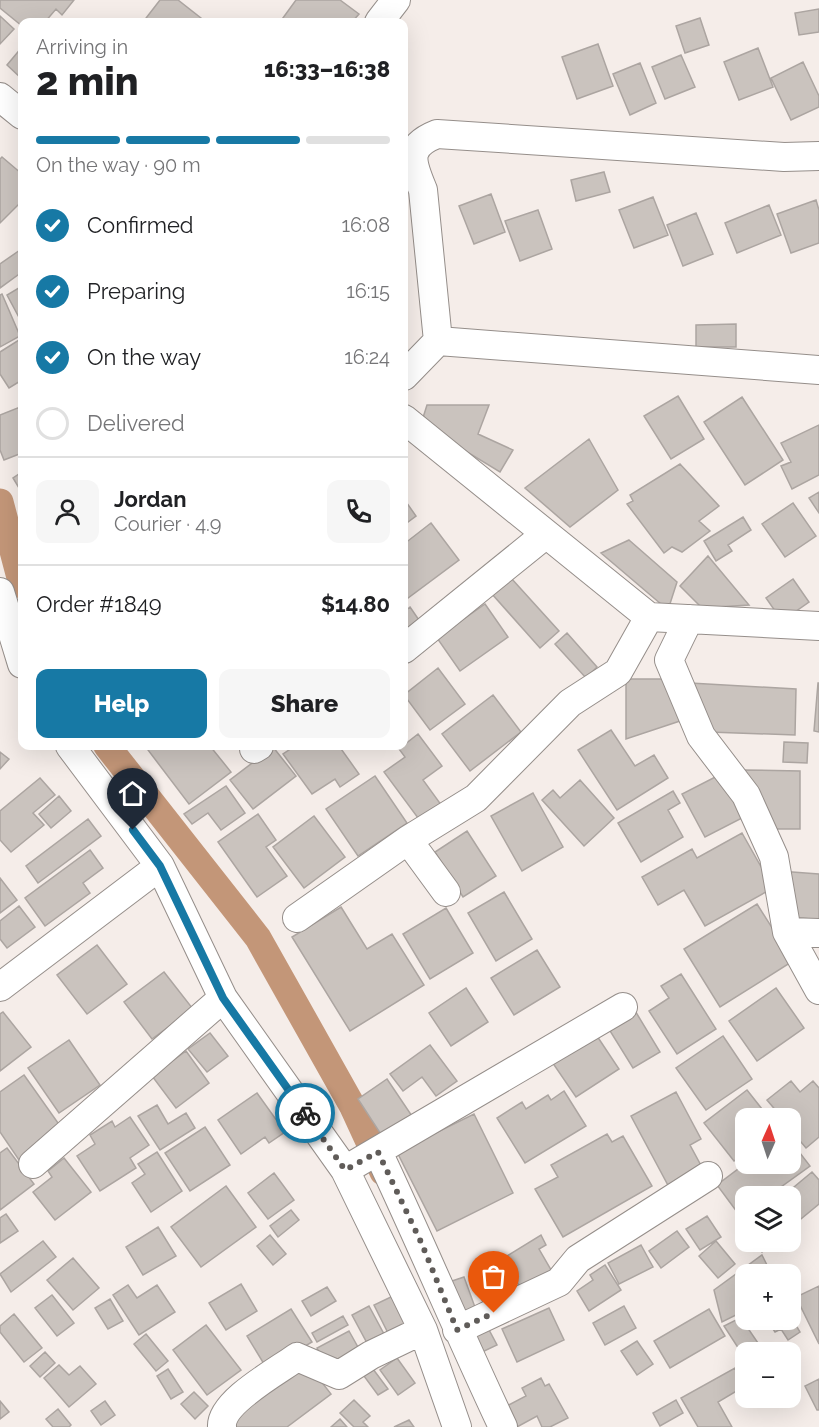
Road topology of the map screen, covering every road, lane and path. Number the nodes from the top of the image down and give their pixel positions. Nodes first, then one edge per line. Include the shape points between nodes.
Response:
1 (396, 0) edge
2 (382, 18) edge
3 (0, 97) edge
4 (18, 112) edge
5 (819, 156) edge
6 (438, 341) junction
7 (819, 370) edge
8 (408, 372) edge
9 (408, 422) edge
10 (546, 534) junction
11 (0, 592) edge
12 (649, 617) junction
13 (689, 620) junction
14 (819, 626) edge
15 (408, 646) edge
16 (18, 651) edge
17 (73, 750) edge
18 (408, 840) junction
19 (160, 866) junction
20 (446, 892) dead end
21 (297, 918) dead end
22 (787, 932) junction
23 (819, 933) edge
24 (0, 987) edge
25 (819, 990) edge
26 (223, 998) junction
27 (623, 1007) dead end
28 (378, 1152) junction
29 (33, 1164) dead end
30 (345, 1170) junction
31 (708, 1176) dead end
32 (423, 1330) junction
33 (457, 1330) junction
34 (222, 1427) edge
35 (457, 1427) edge
36 (503, 1427) edge

1 - 2 street
3 - 4 street
5 - 6 street via 437,134 420,140 413,153 414,169 423,190
6 - 7 street
6 - 8 street
9 - 10 street
10 - 12 street
10 - 15 street
11 - 16 street
12 - 13 street
12 - 18 street via 618,672 570,703 476,798
13 - 14 street
13 - 22 street via 669,660 701,736 746,795 774,858
17 - 19 street
18 - 20 street
18 - 21 street
19 - 24 street
19 - 26 street
22 - 23 street
22 - 25 street
26 - 29 street
26 - 30 street
27 - 28 street
28 - 30 street
28 - 33 street
30 - 32 street
31 - 33 street via 578,1259 559,1282
32 - 34 street via 339,1375 297,1357 234,1401 221,1421
32 - 35 street
33 - 36 street

